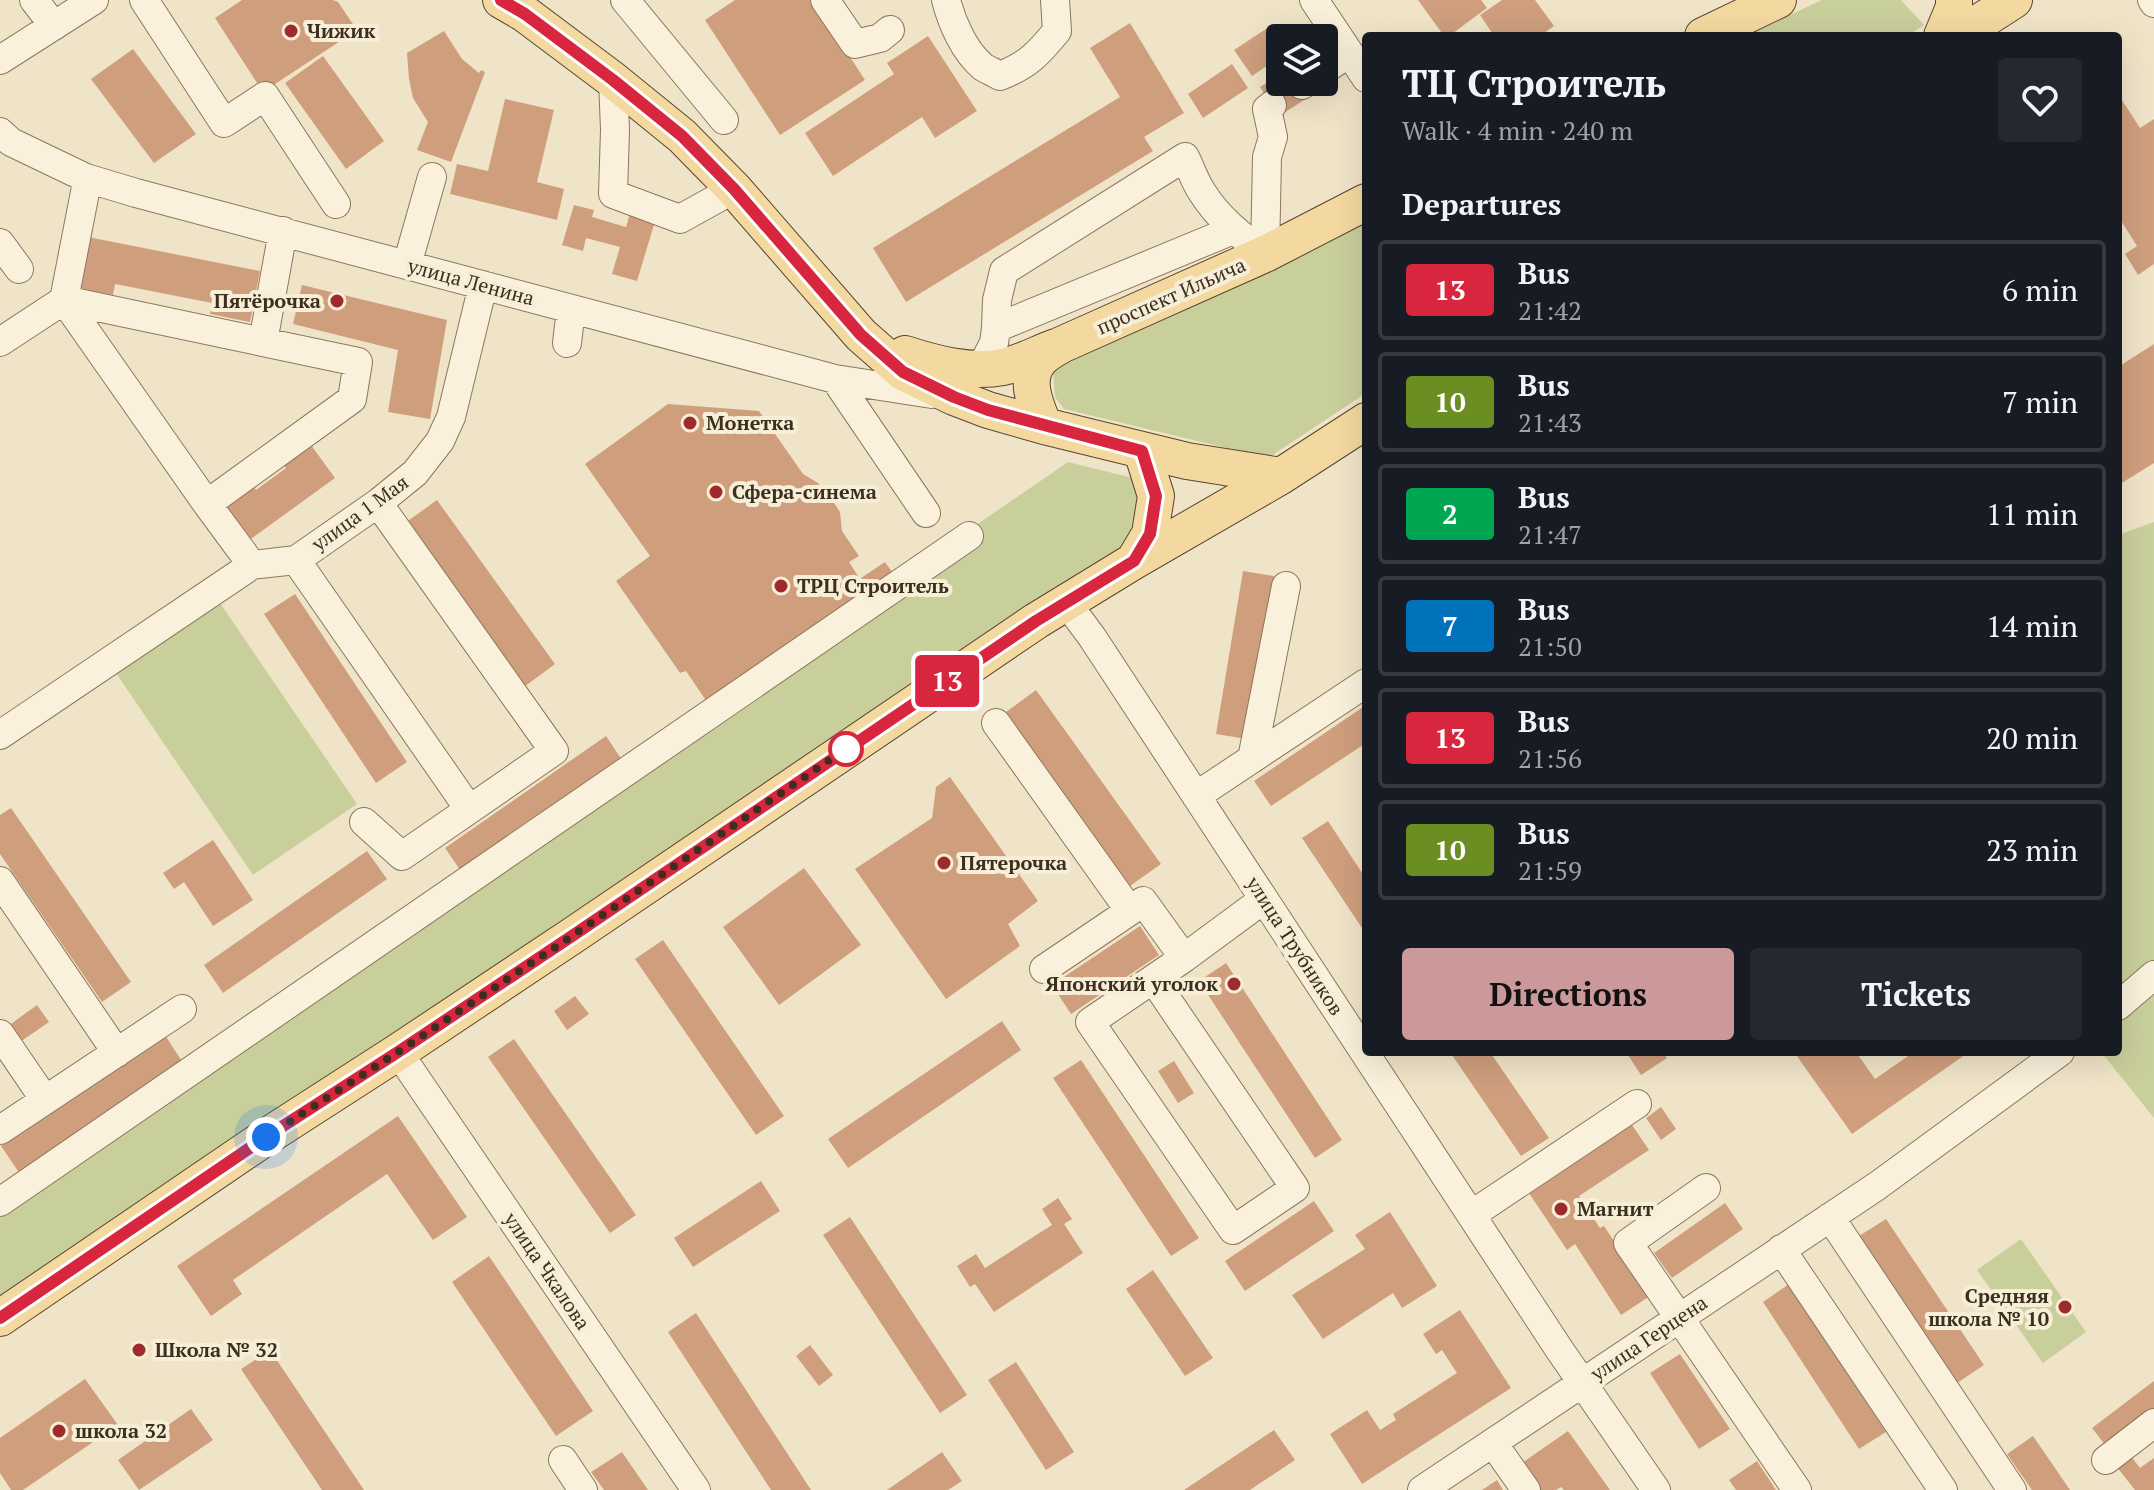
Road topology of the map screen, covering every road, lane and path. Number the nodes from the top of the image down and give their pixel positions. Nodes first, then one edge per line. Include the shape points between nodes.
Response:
1 (34, 0) edge
2 (94, 0) edge
3 (144, 0) edge
4 (626, 0) edge
5 (825, 0) edge
6 (946, 0) edge
7 (1055, 0) edge
8 (1778, 0) edge
9 (1954, 0) edge
10 (2014, 0) edge
11 (1325, 4) edge
12 (523, 5) edge
13 (54, 26) junction
14 (890, 30) dead end
15 (1711, 32) edge
16 (1944, 32) edge
17 (1964, 32) edge
18 (1349, 53) junction
19 (0, 60) edge
20 (1338, 61) edge
21 (1362, 72) edge
22 (613, 80) junction
23 (1272, 105) dead end
24 (724, 120) dead end
25 (0, 132) edge
26 (432, 177) dead end
27 (86, 178) junction
28 (734, 189) junction
29 (336, 204) dead end
30 (1362, 204) edge
31 (1233, 230) junction
32 (283, 231) junction
33 (0, 243) edge
34 (1265, 254) junction
35 (407, 265) junction
36 (19, 269) dead end
37 (483, 285) junction
38 (64, 300) junction
39 (571, 309) junction
40 (996, 328) junction
41 (866, 341) junction
42 (0, 342) edge
43 (263, 342) junction
44 (567, 343) dead end
45 (1061, 345) junction
46 (981, 368) junction
47 (835, 379) junction
48 (954, 397) junction
49 (1362, 424) edge
50 (1044, 426) junction
51 (1142, 451) junction
52 (1281, 476) junction
53 (378, 503) junction
54 (207, 504) junction
55 (926, 513) dead end
56 (969, 536) dead end
57 (296, 560) junction
58 (1134, 561) junction
59 (252, 565) junction
60 (1286, 586) dead end
61 (1066, 602) junction
62 (1362, 686) edge
63 (996, 723) dead end
64 (0, 735) edge
65 (1252, 759) junction
66 (1196, 796) junction
67 (469, 809) junction
68 (364, 822) dead end
69 (0, 881) edge
70 (1264, 899) junction
71 (1130, 911) junction
72 (1184, 958) junction
73 (1044, 969) dead end
74 (2154, 975) edge
75 (1153, 979) junction
76 (2122, 1003) edge
77 (182, 1009) dead end
78 (1358, 1027) edge
79 (0, 1034) edge
80 (398, 1052) junction
81 (117, 1053) junction
82 (1375, 1056) edge
83 (2055, 1056) edge
84 (45, 1100) junction
85 (1637, 1104) dead end
86 (0, 1130) edge
87 (1706, 1188) dead end
88 (0, 1202) edge
89 (1471, 1215) junction
90 (1830, 1217) junction
91 (1781, 1249) junction
92 (0, 1318) edge
93 (1679, 1318) junction
94 (1582, 1383) junction
95 (2154, 1423) edge
96 (1493, 1443) junction
97 (563, 1460) dead end
98 (2106, 1460) dead end
99 (583, 1490) edge
100 (696, 1490) edge
101 (1422, 1490) edge
102 (1526, 1490) edge
103 (1656, 1490) edge
104 (1797, 1490) edge
105 (1943, 1490) edge
106 (2012, 1490) edge

1 - 13 street
2 - 13 street
3 - 29 street via 224,123 265,96
4 - 24 street
5 - 14 street via 855,44
6 - 7 street via 965,45 983,67 1000,76 1021,68 1057,31
8 - 15 main road
9 - 16 main road
10 - 17 main road
11 - 18 street
12 - 22 main road, улица Ленина
13 - 19 street
18 - 20 street
18 - 21 street
22 - 28 main road, улица Ленина via 682,136
22 - 28 street via 613,194 680,219
23 - 34 street via 1267,109 1273,137 1267,157
25 - 27 street, улица Ленина
26 - 35 street
27 - 32 street, улица Ленина
27 - 38 street
28 - 41 main road, улица Ленина
30 - 34 main road, проспект Ильича
31 - 34 street
31 - 40 street
31 - 40 street via 1201,192 1185,157 1004,271
32 - 35 street, улица Ленина
32 - 43 street
33 - 36 street
34 - 45 main road, проспект Ильича
35 - 37 street, улица Ленина
37 - 39 street, улица Ленина
37 - 53 street, улица 1 Мая via 451,417 440,441 415,473
38 - 42 street
38 - 43 street
38 - 54 street
39 - 44 street
39 - 47 street, улица Ленина
40 - 46 street
41 - 46 main road via 949,367
41 - 48 main road, улица Ленина via 903,372
43 - 54 street via 358,362 352,399
45 - 46 main road via 1004,367
45 - 50 main road, проспект Ильича via 1039,360 1033,374 1031,387
47 - 48 street, улица Ленина
47 - 55 street
48 - 50 main road, улица Ленина
49 - 52 main road
50 - 51 main road, улица Ленина
51 - 52 main road, улица Ленина
51 - 58 main road via 1156,496 1150,534
52 - 58 main road
53 - 57 street, улица 1 Мая
53 - 67 street via 554,751
54 - 59 street
56 - 88 street
57 - 59 street
57 - 67 street
58 - 61 main road
59 - 64 street
60 - 65 street
61 - 66 street, улица Трубников
61 - 80 main road
62 - 65 street
63 - 71 street
65 - 66 street
66 - 70 street, улица Трубников
67 - 68 street via 402,856
69 - 81 street
70 - 72 street
70 - 78 street, улица Трубников
71 - 72 street via 1143,901
71 - 73 street
72 - 75 street
74 - 76 street
75 - 75 street via 1090,1022 1233,1230 1295,1188
77 - 81 street
79 - 84 street
80 - 92 main road
80 - 100 street, улица Чкалова
81 - 84 street
82 - 89 street, улица Трубников
83 - 90 street, улица Герцена
84 - 86 street
85 - 89 street
87 - 93 street via 1628,1243
89 - 94 street, улица Трубников
90 - 91 street, улица Герцена
90 - 106 street
91 - 93 street, улица Герцена
91 - 105 street
93 - 94 street, улица Герцена
93 - 104 street
94 - 96 street, улица Герцена
94 - 103 street, улица Трубников
95 - 98 street
96 - 101 street, улица Герцена
96 - 102 street
97 - 99 street

